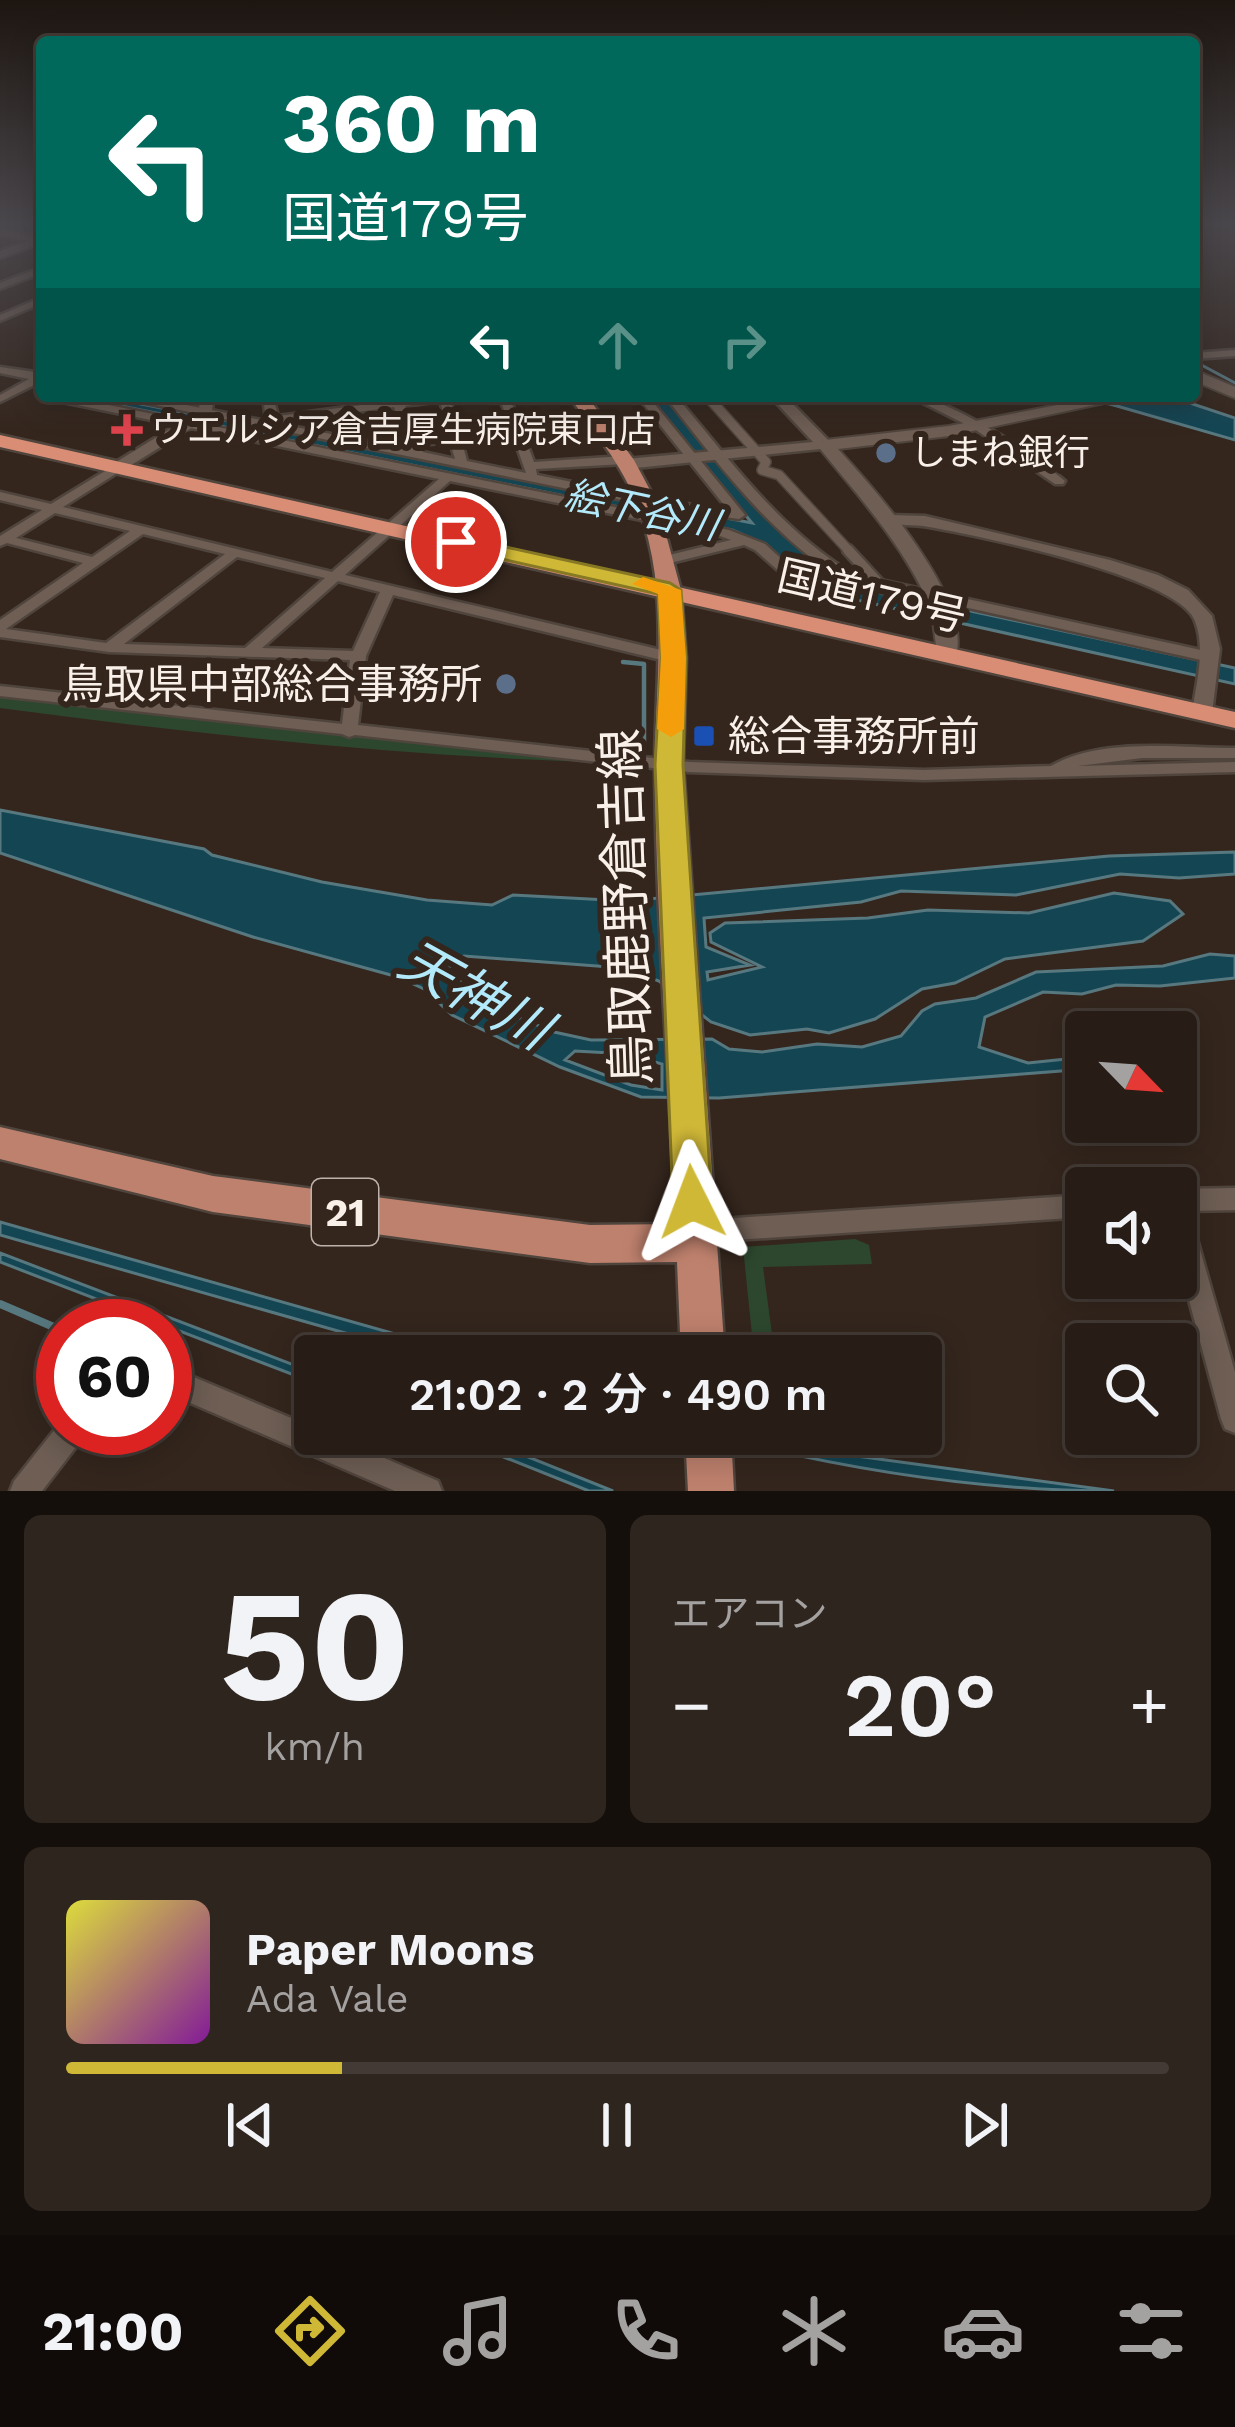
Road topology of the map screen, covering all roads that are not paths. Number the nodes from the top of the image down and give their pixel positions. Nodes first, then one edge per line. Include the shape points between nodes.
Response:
1 (36, 305) edge
2 (0, 318) edge
3 (1235, 353) edge
4 (1200, 356) edge
5 (0, 370) edge
6 (1200, 379) edge
7 (32, 382) edge
8 (0, 386) edge
9 (1235, 393) edge
10 (0, 399) edge
11 (101, 402) edge
12 (150, 402) edge
13 (269, 402) edge
14 (340, 402) edge
15 (387, 402) edge
16 (398, 402) edge
17 (448, 402) edge
18 (506, 402) edge
19 (582, 402) edge
20 (646, 402) edge
21 (675, 402) edge
22 (712, 402) edge
23 (783, 402) edge
24 (928, 402) edge
25 (1099, 402) edge
26 (344, 411) junction
27 (198, 414) edge
28 (273, 420) junction
29 (259, 423) junction
30 (981, 425) junction
31 (0, 437) edge
32 (455, 437) junction
33 (355, 442) junction
34 (825, 445) junction
35 (416, 448) junction
36 (757, 451) junction
37 (719, 456) junction
38 (695, 458) junction
39 (625, 462) junction
40 (122, 464) junction
41 (454, 471) junction
42 (532, 472) junction
43 (1059, 481) dead end
44 (0, 496) edge
45 (51, 509) junction
46 (649, 511) junction
47 (770, 512) junction
48 (737, 516) junction
49 (889, 520) junction
50 (392, 524) junction
51 (140, 530) junction
52 (724, 533) junction
53 (2, 540) edge
54 (747, 541) junction
55 (233, 554) junction
56 (94, 562) junction
57 (332, 577) junction
58 (666, 578) junction
59 (884, 588) junction
60 (388, 590) junction
61 (814, 595) dead end
62 (937, 600) junction
63 (0, 630) edge
64 (949, 642) junction
65 (109, 648) junction
66 (247, 654) junction
67 (358, 656) junction
68 (674, 658) junction
69 (1210, 659) junction
70 (0, 691) edge
71 (1204, 700) junction
72 (1235, 709) edge
73 (1235, 720) edge
74 (349, 732) junction
75 (1235, 753) edge
76 (1235, 767) edge
77 (669, 769) junction
78 (1052, 773) junction
79 (0, 1143) edge
80 (1235, 1199) edge
81 (1197, 1202) edge
82 (1065, 1207) edge
83 (696, 1243) junction
84 (1197, 1281) edge
85 (702, 1335) edge
86 (192, 1390) edge
87 (1235, 1419) edge
88 (52, 1455) edge
89 (709, 1455) edge
90 (24, 1491) edge
91 (428, 1491) edge
92 (711, 1491) edge

1 - 2 street
3 - 4 street
5 - 7 street
6 - 9 main road
7 - 8 street
7 - 10 street
11 - 27 street
12 - 27 street
13 - 28 street
14 - 26 street
15 - 26 street
16 - 35 street
17 - 32 street
18 - 42 street
19 - 39 main road, 鳥取鹿野倉吉線
20 - 38 street
21 - 37 street
22 - 36 street
23 - 34 street
24 - 30 street
25 - 30 main road
26 - 28 street
26 - 33 street
27 - 29 street
27 - 40 street
27 - 41 street
28 - 29 street
29 - 33 street
30 - 34 main road
30 - 43 street
31 - 40 highway, 国道179号
32 - 35 street
32 - 41 street
33 - 35 street
34 - 36 street
34 - 49 main road
35 - 41 street
36 - 37 street
36 - 59 street via 766,462 761,470 779,475
37 - 38 street
37 - 47 street
38 - 39 street
38 - 48 street
39 - 42 street
39 - 46 main road, 鳥取鹿野倉吉線
40 - 45 street
40 - 50 highway, 国道179号
41 - 42 street
41 - 46 street
41 - 50 street
42 - 46 street
44 - 45 street
45 - 51 street
45 - 53 street
46 - 48 street
46 - 52 street
46 - 58 main road, 鳥取鹿野倉吉線
47 - 48 street
47 - 59 street via 831,568
48 - 52 street
49 - 62 main road
49 - 69 street via 925,521 1152,578 1195,605
50 - 57 street
50 - 58 highway, 国道179号
51 - 55 street
51 - 56 street
52 - 54 street
53 - 56 street
54 - 58 street
54 - 61 street
55 - 57 street
55 - 65 street
56 - 63 street
57 - 60 street
57 - 66 street
58 - 64 highway, 国道179号
58 - 68 main road, 鳥取鹿野倉吉線
59 - 62 street
60 - 67 street
60 - 68 street
62 - 64 main road
62 - 69 street
63 - 65 street
64 - 71 highway, 国道179号
65 - 66 street
66 - 67 street
67 - 74 street
68 - 77 main road, 鳥取鹿野倉吉線
69 - 71 street
70 - 74 street
71 - 72 highway, 国道179号
71 - 73 highway, 国道179号
74 - 77 street
75 - 78 street via 1094,758
76 - 78 street
77 - 78 street
77 - 83 main road, 鳥取鹿野倉吉線
79 - 83 main road, 21 via 213,1194 590,1244
80 - 81 street
82 - 83 street via 735,1229
83 - 85 main road, 鳥取鹿野倉吉線
84 - 87 street
86 - 91 street
88 - 90 street
89 - 92 main road

